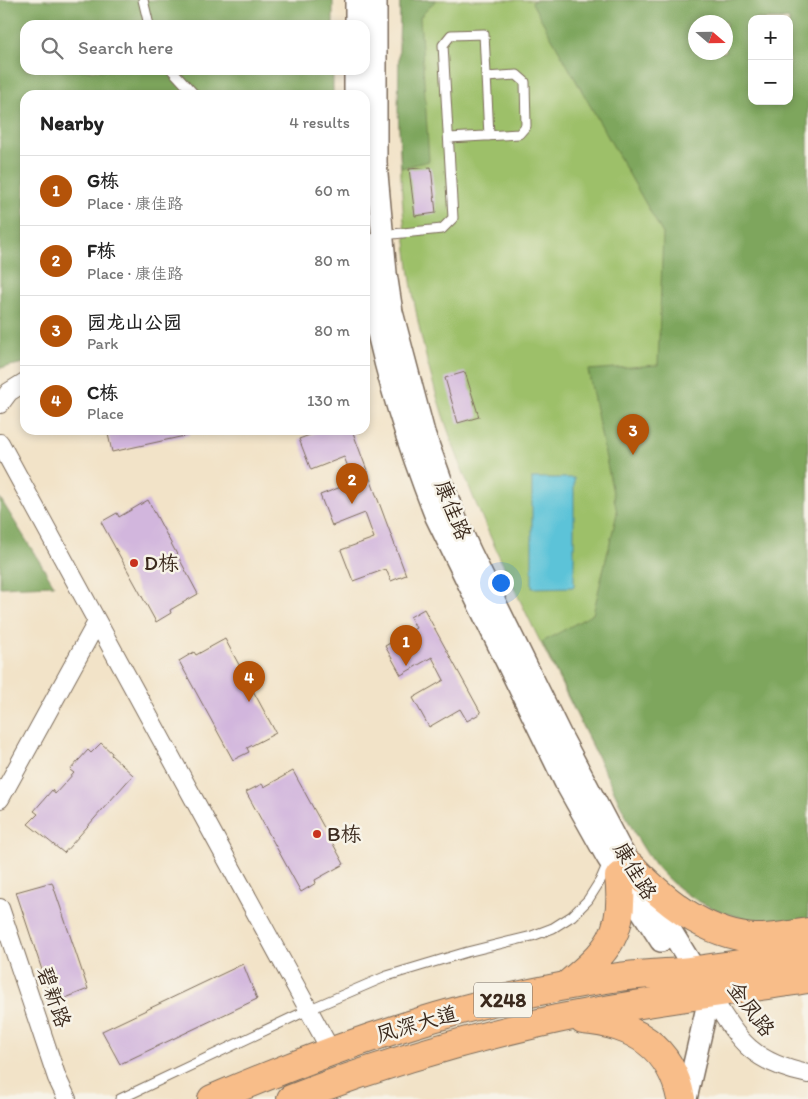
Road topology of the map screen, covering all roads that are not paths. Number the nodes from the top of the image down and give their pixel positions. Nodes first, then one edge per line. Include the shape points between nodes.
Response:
1 (143, 0) edge
2 (356, 0) edge
3 (376, 0) edge
4 (148, 20) edge
5 (356, 20) edge
6 (177, 75) edge
7 (355, 75) edge
8 (486, 77) junction
9 (190, 90) edge
10 (355, 90) edge
11 (489, 136) junction
12 (449, 138) junction
13 (371, 238) edge
14 (376, 306) edge
15 (20, 385) edge
16 (0, 404) edge
17 (0, 442) edge
18 (97, 622) junction
19 (0, 799) edge
20 (620, 868) junction
21 (0, 908) edge
22 (808, 932) edge
23 (808, 954) edge
24 (687, 971) junction
25 (808, 979) edge
26 (566, 986) junction
27 (710, 994) junction
28 (308, 1010) junction
29 (556, 1020) junction
30 (331, 1051) junction
31 (808, 1074) edge
32 (67, 1099) edge
33 (120, 1099) edge
34 (212, 1099) edge
35 (291, 1099) edge
36 (681, 1099) edge
37 (686, 1099) edge

1 - 4 lane
2 - 5 street
3 - 13 street, 康佳路
6 - 9 lane
7 - 10 street
8 - 11 lane
8 - 11 lane via 517,75 525,82 524,131
8 - 12 lane via 484,34 451,35 446,39 443,45
11 - 12 lane
12 - 13 lane via 454,212 450,222 442,229
13 - 14 street, 康佳路
14 - 20 street, 康佳路 via 470,552 561,736
15 - 16 street via 8,392
17 - 18 street
18 - 19 street
18 - 28 street
20 - 22 main road via 677,908 724,931 764,938
20 - 24 street, 康佳路
20 - 26 main road via 621,906 611,941 598,959
20 - 28 lane via 600,882 572,916 553,928 387,976
21 - 32 street, 碧新路
23 - 24 main road, 凤深大道 / X248
24 - 26 main road, 凤深大道 / X248 via 614,977
24 - 27 street, 康佳路
25 - 27 main road, 凤深大道 / X248
26 - 30 main road, 凤深大道 / X248 via 435,1018
27 - 29 main road, 凤深大道 / X248
27 - 31 street, 金凤路 via 736,1032 757,1055 776,1066
27 - 37 street
28 - 30 street
28 - 33 lane
29 - 35 main road, 凤深大道 / X248 via 434,1050
29 - 36 main road via 604,1023 641,1036 669,1063 678,1082
30 - 34 main road, 凤深大道 / X248

